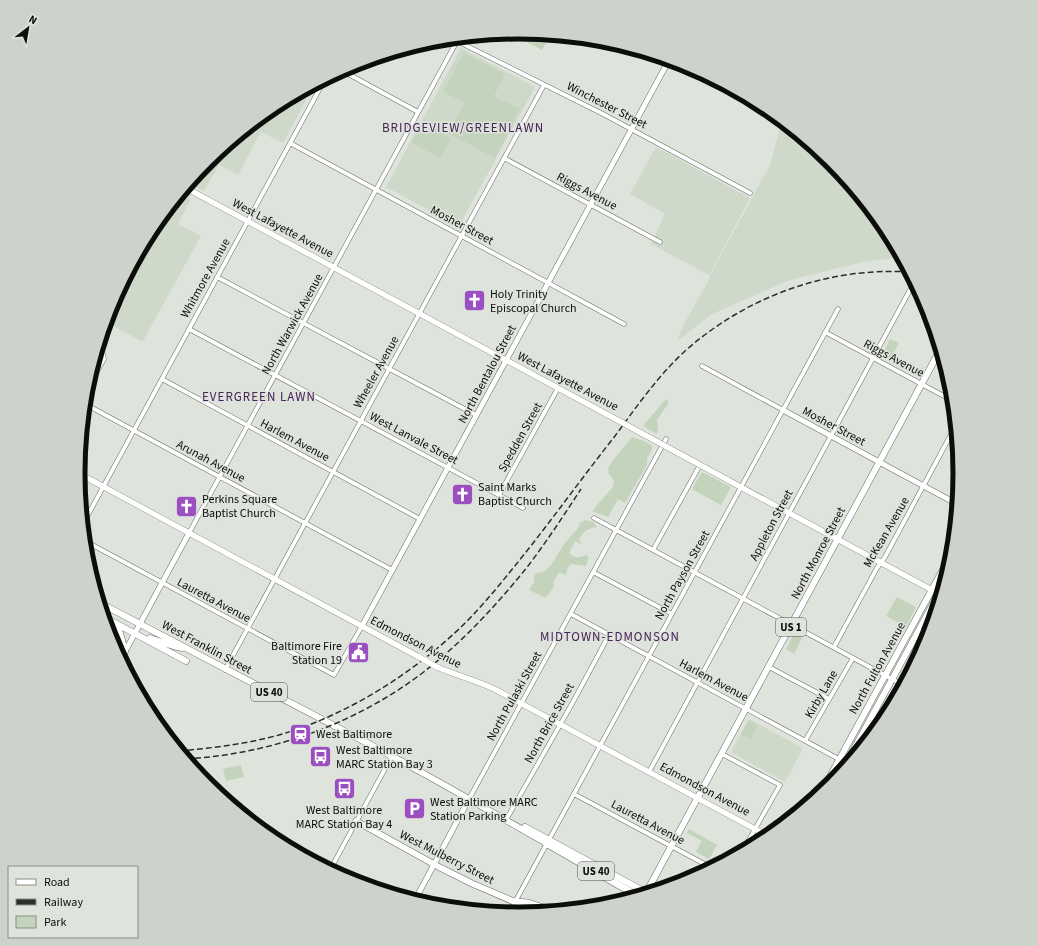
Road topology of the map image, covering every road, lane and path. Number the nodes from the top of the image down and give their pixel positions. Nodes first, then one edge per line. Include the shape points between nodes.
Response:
1 (461, 43) edge
2 (453, 44) edge
3 (666, 65) edge
4 (348, 74) edge
5 (544, 85) junction
6 (320, 87) edge
7 (418, 112) junction
8 (631, 129) junction
9 (290, 143) junction
10 (504, 158) junction
11 (190, 190) edge
12 (376, 190) junction
13 (750, 194) dead end
14 (590, 204) junction
15 (248, 221) junction
16 (462, 236) junction
17 (660, 242) dead end
18 (334, 268) junction
19 (217, 277) junction
20 (548, 283) junction
21 (911, 288) dead end
22 (838, 310) dead end
23 (419, 314) junction
24 (304, 323) junction
25 (624, 324) dead end
26 (189, 329) junction
27 (825, 332) junction
28 (102, 354) edge
29 (937, 357) edge
30 (873, 358) junction
31 (506, 360) junction
32 (702, 366) dead end
33 (389, 369) junction
34 (97, 371) edge
35 (275, 375) junction
36 (162, 380) junction
37 (923, 385) junction
38 (558, 388) junction
39 (946, 397) edge
40 (90, 407) edge
41 (783, 410) junction
42 (476, 415) junction
43 (361, 421) junction
44 (247, 426) junction
45 (134, 431) junction
46 (831, 436) junction
47 (951, 436) edge
48 (666, 439) dead end
49 (662, 445) junction
50 (880, 462) junction
51 (448, 468) junction
52 (333, 472) junction
53 (85, 477) edge
54 (219, 477) junction
55 (924, 486) junction
56 (103, 487) junction
57 (741, 487) junction
58 (499, 495) junction
59 (952, 501) edge
60 (523, 508) dead end
61 (789, 513) junction
62 (88, 516) edge
63 (594, 518) dead end
64 (420, 519) junction
65 (305, 523) junction
66 (616, 530) junction
67 (189, 533) junction
68 (838, 540) junction
69 (91, 544) edge
70 (653, 550) junction
71 (881, 563) junction
72 (392, 570) junction
73 (594, 572) junction
74 (694, 572) junction
75 (941, 573) edge
76 (275, 579) junction
77 (162, 583) junction
78 (932, 590) junction
79 (936, 592) edge
80 (743, 598) junction
81 (106, 606) edge
82 (930, 612) edge
83 (570, 614) junction
84 (672, 614) junction
85 (111, 621) edge
86 (115, 623) junction
87 (139, 624) junction
88 (792, 625) junction
89 (362, 626) junction
90 (248, 629) junction
91 (134, 633) junction
92 (609, 635) junction
93 (834, 647) junction
94 (185, 648) junction
95 (125, 651) joint
96 (649, 656) junction
97 (853, 658) junction
98 (186, 661) dead end
99 (769, 667) junction
100 (225, 670) junction
101 (886, 675) junction
102 (334, 676) joint
103 (892, 679) junction
104 (698, 682) junction
105 (899, 683) edge
106 (829, 699) junction
107 (522, 703) junction
108 (746, 709) junction
109 (560, 724) junction
110 (805, 741) junction
111 (858, 743) edge
112 (600, 745) junction
113 (722, 754) junction
114 (392, 756) junction
115 (840, 759) junction
116 (843, 761) edge
117 (649, 772) junction
118 (832, 773) edge
119 (574, 794) junction
120 (698, 798) junction
121 (470, 799) junction
122 (506, 820) junction
123 (356, 822) junction
124 (755, 829) junction
125 (762, 833) edge
126 (547, 841) junction
127 (748, 842) edge
128 (672, 846) junction
129 (706, 864) edge
130 (333, 865) edge
131 (434, 865) junction
132 (649, 887) edge
133 (639, 890) edge
134 (631, 892) edge
135 (626, 893) edge
136 (418, 895) edge
137 (515, 902) junction
138 (538, 906) edge
139 (512, 907) edge
140 (518, 907) edge

1 - 5 street, Winchester Street
2 - 7 street, North Warwick Avenue
3 - 8 street, North Bentalou Street
4 - 7 street
5 - 8 street, Winchester Street
5 - 10 street, Wheeler Avenue
6 - 9 street, Whitmore Avenue
7 - 12 street, North Warwick Avenue
8 - 13 street, Winchester Street
8 - 14 street, North Bentalou Street
9 - 12 street, Mosher Street
9 - 15 street, Whitmore Avenue
10 - 14 street, Riggs Avenue
10 - 16 street, Wheeler Avenue
11 - 15 main road, West Lafayette Avenue
12 - 16 street, Mosher Street
12 - 18 street, North Warwick Avenue
14 - 17 street, Riggs Avenue
14 - 20 street, North Bentalou Street
15 - 18 main road, West Lafayette Avenue
15 - 19 street, Whitmore Avenue
16 - 20 street, Mosher Street
16 - 23 street, Wheeler Avenue
18 - 23 main road, West Lafayette Avenue
18 - 24 street, North Warwick Avenue
19 - 24 street
19 - 26 street, Whitmore Avenue
20 - 25 street, Mosher Street
20 - 31 street, North Bentalou Street
21 - 30 street, Appleton Street
22 - 27 street, North Payson Street
23 - 31 main road, West Lafayette Avenue
23 - 33 street, Wheeler Avenue
24 - 33 street
24 - 35 street, North Warwick Avenue
26 - 35 street, West Lanvale Street
26 - 36 street, Whitmore Avenue
27 - 30 street, Riggs Avenue
27 - 41 street, North Payson Street
28 - 34 street via 103,361
29 - 37 main road, North Monroe Street / US 1
30 - 37 street, Riggs Avenue
30 - 46 street, Appleton Street
31 - 38 main road, West Lafayette Avenue
31 - 42 street, North Bentalou Street
32 - 41 street, Mosher Street
33 - 42 street
33 - 43 street, Wheeler Avenue
35 - 43 street, West Lanvale Street
35 - 44 street, North Warwick Avenue
36 - 44 street, Harlem Avenue
36 - 45 street, Whitmore Avenue
37 - 39 street, Riggs Avenue
37 - 50 main road, North Monroe Street / US 1
38 - 57 main road, West Lafayette Avenue, bridge
38 - 58 street, Spedden Street
40 - 45 street, Arunah Avenue
41 - 46 street, Mosher Street
41 - 57 street, North Payson Street
42 - 51 street, North Bentalou Street
43 - 51 street, West Lanvale Street
43 - 52 street, Wheeler Avenue
44 - 52 street, Harlem Avenue
44 - 54 street, North Warwick Avenue
45 - 54 street, Arunah Avenue
45 - 56 street, Whitmore Avenue
46 - 50 street, Mosher Street
46 - 61 street, Appleton Street
47 - 55 street, McKean Avenue
48 - 49 street, North Pulaski Street
49 - 66 street, North Pulaski Street
49 - 70 street via 700,465
50 - 55 street, Mosher Street
50 - 68 main road, North Monroe Street / US 1
51 - 58 street, West Lanvale Street
51 - 64 street, North Bentalou Street
52 - 64 street, Harlem Avenue
52 - 65 street, Wheeler Avenue
53 - 56 main road, Edmondson Avenue
54 - 65 street, Arunah Avenue
54 - 67 street, North Warwick Avenue
55 - 59 street, Mosher Street
55 - 71 street, McKean Avenue
56 - 62 street, Whitmore Avenue
56 - 67 main road, Edmondson Avenue
57 - 61 main road, West Lafayette Avenue
57 - 74 street, North Payson Street
58 - 60 street, West Lanvale Street
61 - 68 main road, West Lafayette Avenue
61 - 80 street, Appleton Street
63 - 66 street
64 - 72 street, North Bentalou Street
65 - 72 street, Arunah Avenue
65 - 76 street, Wheeler Avenue
66 - 70 street
66 - 73 street, North Pulaski Street
67 - 76 main road, Edmondson Avenue
67 - 77 street, North Warwick Avenue
68 - 71 main road, West Lafayette Avenue
68 - 88 main road, North Monroe Street / US 1
69 - 77 street, Lauretta Avenue
70 - 74 street
71 - 78 main road, West Lafayette Avenue
71 - 93 street, McKean Avenue
72 - 89 street, North Bentalou Street
73 - 83 street, North Pulaski Street
73 - 84 street
74 - 80 street
74 - 84 street, North Payson Street
75 - 78 main road, North Fulton Avenue
76 - 89 main road, Edmondson Avenue
76 - 90 street, Wheeler Avenue
77 - 87 street, North Warwick Avenue
77 - 90 street, Lauretta Avenue
78 - 79 main road, West Lafayette Avenue
78 - 101 main road, North Fulton Avenue
80 - 88 street
80 - 104 street, Appleton Street
81 - 87 main road, West Franklin Street / US 40
82 - 103 main road, North Fulton Avenue
83 - 92 street, Harlem Avenue
83 - 107 street, North Pulaski Street
84 - 96 street, North Payson Street
85 - 86 main road, West Franklin Street
86 - 91 main road, West Franklin Street
86 - 95 main road
87 - 91 street, North Warwick Avenue
87 - 94 main road, West Franklin Street / US 40
88 - 93 street
88 - 99 main road, North Monroe Street / US 1
89 - 102 street, North Bentalou Street
89 - 107 main road, Edmondson Avenue, bridge via 437,667 488,686
90 - 100 street, Wheeler Avenue
90 - 102 street, Lauretta Avenue
91 - 94 main road
91 - 95 street, North Warwick Avenue
91 - 98 main road, West Franklin Street
92 - 96 street, Harlem Avenue
92 - 109 street, North Brice Street
93 - 97 street
94 - 100 main road, West Franklin Street / US 40
96 - 104 street, Harlem Avenue
96 - 112 street, North Payson Street
97 - 101 street
97 - 106 street, Kirby Lane
99 - 106 street
99 - 108 main road, North Monroe Street / US 1
100 - 114 main road, West Franklin Street / US 40
101 - 103 street
101 - 115 main road, North Fulton Avenue
103 - 105 street
103 - 111 main road, North Fulton Avenue
104 - 108 street, Harlem Avenue
104 - 117 street, Appleton Street
106 - 110 street, Kirby Lane
107 - 109 main road, Edmondson Avenue
107 - 121 street, North Pulaski Street
108 - 110 street, Harlem Avenue
108 - 113 main road, North Monroe Street / US 1
109 - 112 main road, Edmondson Avenue
109 - 122 street, North Brice Street
110 - 115 street, Harlem Avenue
112 - 117 main road, Edmondson Avenue
112 - 119 street, North Payson Street
113 - 120 main road, North Monroe Street / US 1
113 - 124 street via 780,785
114 - 121 main road, West Franklin Street / US 40
114 - 123 street
115 - 116 street, Harlem Avenue
115 - 118 main road, North Fulton Avenue
117 - 120 main road, Edmondson Avenue
119 - 126 street, North Payson Street
119 - 128 street, Lauretta Avenue
120 - 124 main road, Edmondson Avenue
120 - 128 main road, North Monroe Street / US 1
121 - 122 main road, West Franklin Street / US 40
121 - 131 street, North Pulaski Street
122 - 126 main road, West Franklin Street / US 40
123 - 130 street
123 - 131 main road, West Mulberry Street
124 - 125 main road, Edmondson Avenue
124 - 127 street
126 - 133 main road, West Franklin Street
126 - 134 highway, US 40
126 - 135 highway via 553,850
126 - 137 street, North Payson Street
128 - 129 street, Lauretta Avenue
128 - 132 main road, North Monroe Street / US 1
131 - 136 street, North Pulaski Street
131 - 137 main road, West Mulberry Street
137 - 138 highway
137 - 139 street, North Payson Street
137 - 140 main road, West Mulberry Street

